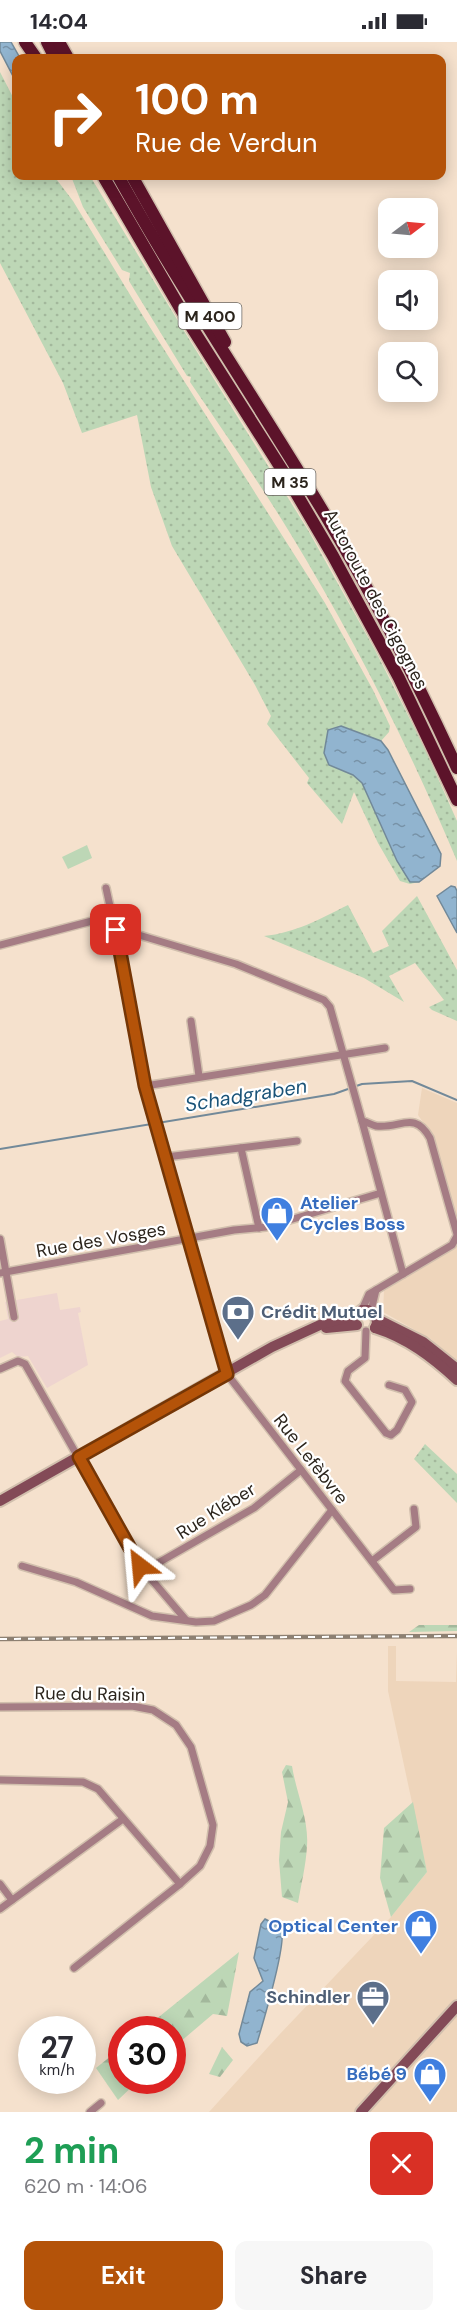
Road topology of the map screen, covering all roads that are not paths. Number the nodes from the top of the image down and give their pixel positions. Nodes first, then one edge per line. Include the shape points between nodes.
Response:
1 (105, 180) edge
2 (120, 180) edge
3 (134, 180) edge
4 (272, 430) junction
5 (457, 768) edge
6 (457, 800) edge
7 (106, 888) dead end
8 (116, 930) junction
9 (0, 945) edge
10 (190, 1021) dead end
11 (385, 1048) dead end
12 (344, 1054) junction
13 (200, 1076) junction
14 (145, 1086) junction
15 (362, 1121) junction
16 (297, 1141) dead end
17 (241, 1148) junction
18 (166, 1157) junction
19 (381, 1193) junction
20 (455, 1217) edge
21 (259, 1228) junction
22 (457, 1235) edge
23 (0, 1239) edge
24 (189, 1239) junction
25 (3, 1273) edge
26 (403, 1274) junction
27 (14, 1317) dead end
28 (366, 1320) junction
29 (0, 1369) edge
30 (457, 1369) edge
31 (227, 1374) junction
32 (457, 1380) edge
33 (389, 1385) dead end
34 (79, 1457) junction
35 (301, 1470) junction
36 (0, 1501) edge
37 (414, 1509) dead end
38 (332, 1510) junction
39 (372, 1562) junction
40 (22, 1566) dead end
41 (144, 1571) junction
42 (410, 1589) dead end
43 (186, 1620) junction
44 (0, 1707) edge
45 (0, 1780) edge
46 (123, 1819) junction
47 (0, 1884) edge
48 (180, 1884) junction
49 (12, 1900) junction
50 (0, 1909) edge
51 (74, 1968) dead end
52 (457, 2006) edge
53 (457, 2016) edge
54 (101, 2103) dead end
55 (90, 2112) edge
56 (361, 2112) edge
57 (370, 2112) edge

1 - 6 highway, Autoroute des Cigognes / M 35 via 339,566 399,678
2 - 4 highway, Autoroute des Cigognes
3 - 4 highway, M 400
4 - 5 highway, Autoroute des Cigognes / M 35 via 375,603
7 - 8 street
8 - 9 street via 92,921
8 - 12 street via 236,964 324,1000 330,1007
8 - 14 street
10 - 13 street
11 - 12 street
12 - 13 street
12 - 15 street
13 - 14 street
14 - 18 street
15 - 19 street
15 - 20 street via 376,1126 414,1122 424,1127
16 - 17 street
17 - 18 street
17 - 21 street
18 - 24 street
19 - 21 street, Rue des Vosges
19 - 26 street
20 - 22 street
21 - 24 street, Rue des Vosges
22 - 26 street via 452,1245
23 - 25 street
24 - 25 street, Rue des Vosges
24 - 31 street
25 - 27 street
26 - 28 street via 376,1290
28 - 30 main road via 423,1342
28 - 31 main road via 322,1324 277,1344
28 - 32 main road via 420,1349
28 - 33 street via 365,1358 348,1371 345,1381 391,1435 412,1402 405,1390
29 - 34 street via 18,1361 25,1364
31 - 34 main road
31 - 35 street, Rue Lefèbvre
34 - 36 main road
34 - 41 street
35 - 38 street, Rue Lefèbvre
35 - 41 street, Rue Kléber via 254,1508
37 - 39 street via 416,1527
38 - 39 street, Rue Lefèbvre
38 - 43 street via 258,1601 214,1621
39 - 42 street, Rue Lefèbvre via 394,1590
40 - 43 street via 76,1582 152,1616
41 - 43 street
44 - 48 street, Rue du Raisin via 132,1706 153,1710 176,1725 191,1747 213,1825 210,1846 200,1866
45 - 46 street via 83,1782 98,1790
46 - 48 street
46 - 49 street
47 - 49 street
48 - 51 street, Rue du Raisin
49 - 50 street
52 - 56 main road
53 - 57 main road
54 - 55 street

